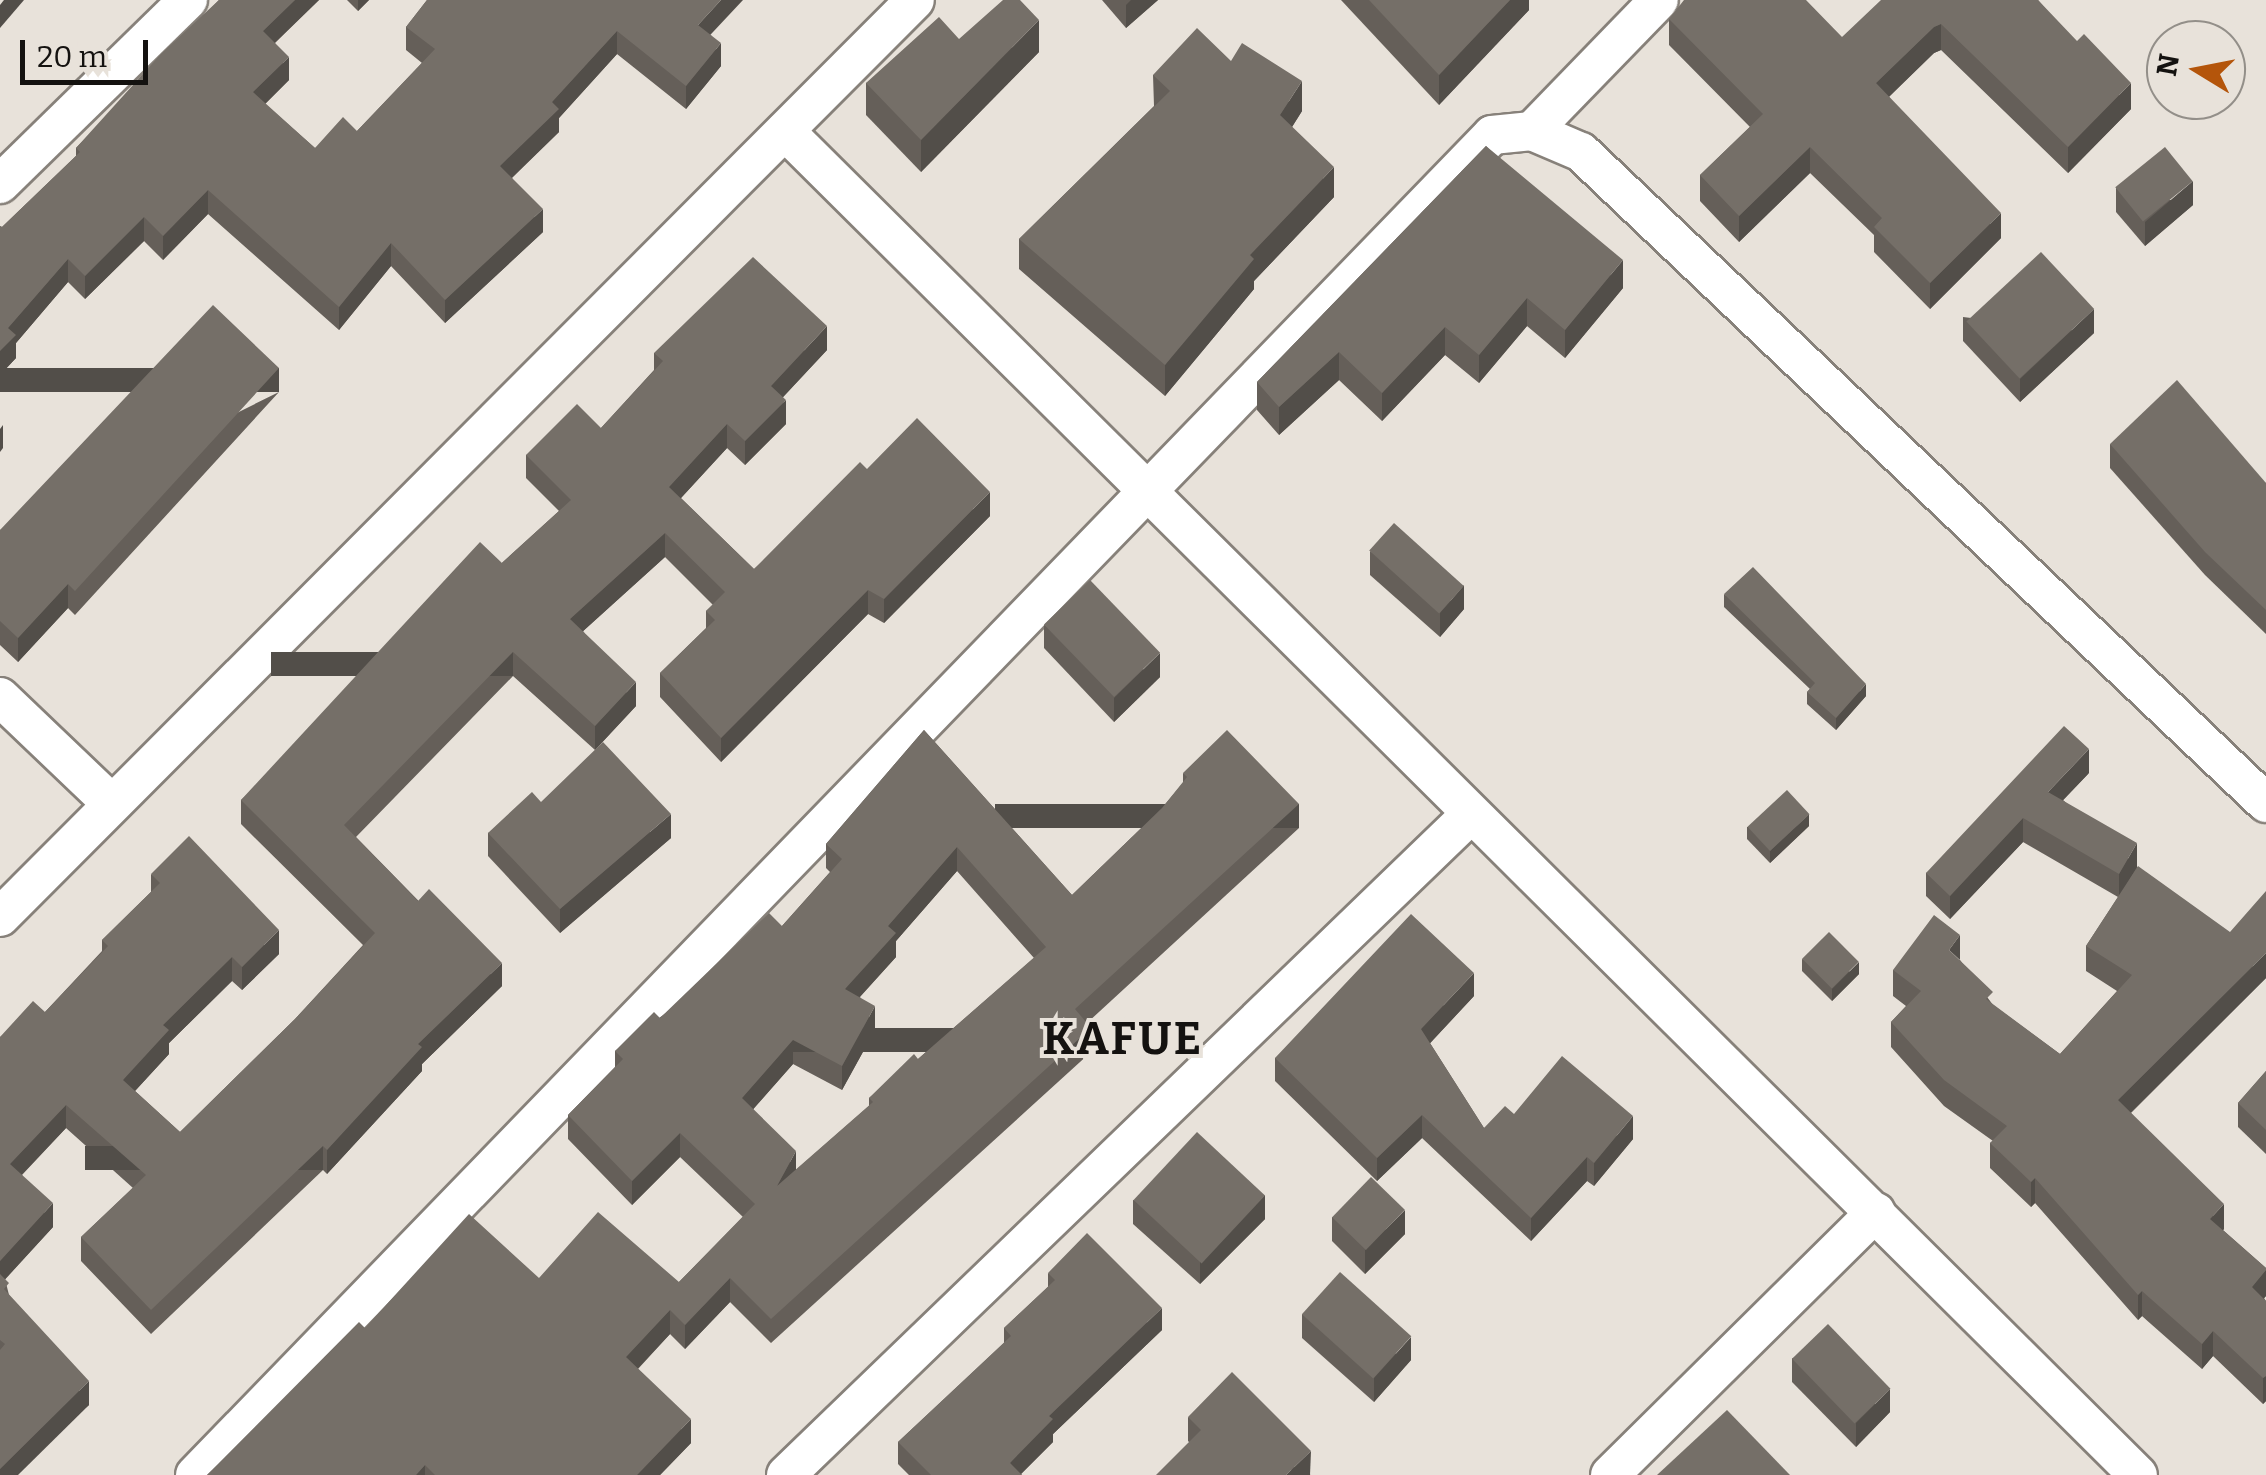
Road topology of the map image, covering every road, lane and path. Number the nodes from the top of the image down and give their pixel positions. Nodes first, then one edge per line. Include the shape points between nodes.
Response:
1 (188, 0) edge
2 (915, 0) edge
3 (1659, 0) edge
4 (785, 131) junction
5 (1532, 132) junction
6 (0, 184) edge
7 (1146, 494) junction
8 (0, 698) edge
9 (109, 802) junction
10 (2266, 803) edge
11 (1469, 816) junction
12 (0, 917) edge
13 (1876, 1212) junction
14 (195, 1475) edge
15 (786, 1475) edge
16 (1610, 1475) edge
17 (2138, 1475) edge

1 - 6 street
2 - 4 street
3 - 5 street
4 - 7 street
4 - 9 street
5 - 7 street via 1492,135
5 - 10 street via 1581,152
7 - 11 street
7 - 14 street
8 - 9 street
9 - 12 street
11 - 13 street
11 - 15 street
13 - 16 street
13 - 17 street

